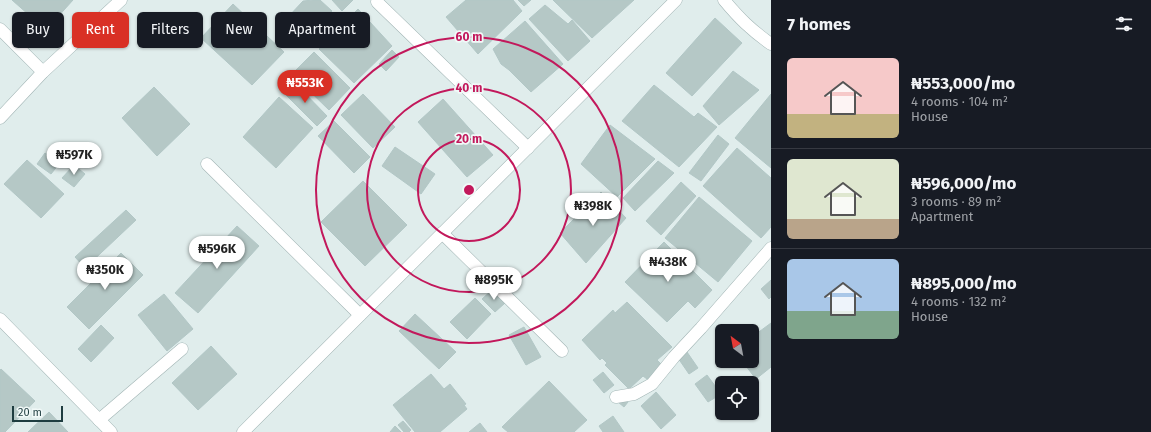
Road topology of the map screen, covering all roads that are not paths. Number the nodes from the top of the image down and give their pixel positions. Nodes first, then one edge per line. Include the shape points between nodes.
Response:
1 (121, 0) edge
2 (676, 0) edge
3 (724, 0) edge
4 (377, 2) dead end
5 (0, 29) edge
6 (771, 44) edge
7 (44, 72) junction
8 (0, 118) edge
9 (528, 148) junction
10 (207, 164) dead end
11 (442, 233) junction
12 (771, 248) edge
13 (360, 314) junction
14 (0, 319) edge
15 (182, 349) dead end
16 (562, 352) dead end
17 (616, 397) dead end
18 (100, 420) junction
19 (251, 430) edge
20 (111, 432) edge

1 - 7 street
2 - 9 street
3 - 6 street via 744,23
4 - 9 street
5 - 7 street
7 - 8 street
9 - 11 street
10 - 13 street
11 - 13 street
11 - 16 street
12 - 17 street via 652,384 634,394
13 - 19 street
14 - 18 street
15 - 18 street
18 - 20 street

